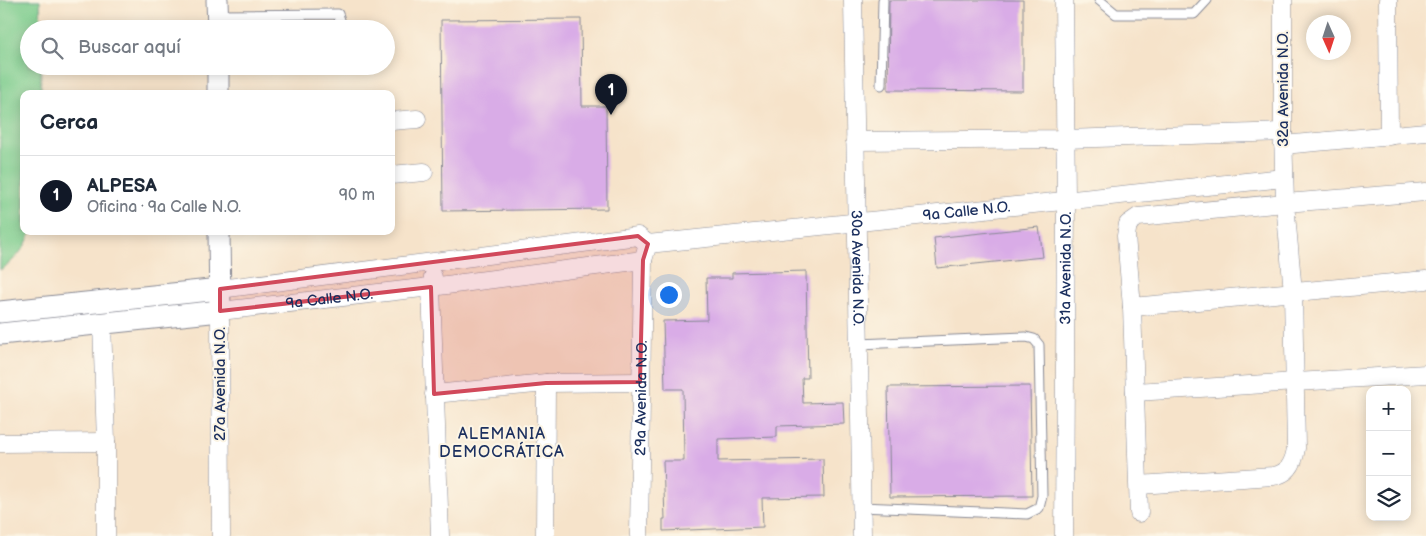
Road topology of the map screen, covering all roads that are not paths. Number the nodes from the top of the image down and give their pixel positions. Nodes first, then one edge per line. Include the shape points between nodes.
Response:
1 (853, 0) edge
2 (883, 0) edge
3 (1064, 0) edge
4 (1099, 0) edge
5 (1207, 0) edge
6 (1283, 0) edge
7 (1388, 0) edge
8 (217, 15) edge
9 (340, 20) edge
10 (218, 75) edge
11 (881, 85) dead end
12 (218, 90) edge
13 (418, 119) dead end
14 (395, 121) edge
15 (1426, 132) edge
16 (1389, 136) junction
17 (1065, 139) junction
18 (1283, 139) junction
19 (855, 141) junction
20 (424, 172) dead end
21 (395, 175) edge
22 (1284, 178) junction
23 (1426, 192) edge
24 (1066, 200) junction
25 (1286, 204) junction
26 (855, 223) junction
27 (219, 235) edge
28 (645, 252) junction
29 (436, 262) junction
30 (1426, 280) edge
31 (431, 287) junction
32 (220, 289) junction
33 (1293, 292) junction
34 (1132, 307) junction
35 (220, 311) junction
36 (0, 312) edge
37 (102, 323) junction
38 (0, 334) edge
39 (858, 344) junction
40 (1426, 374) edge
41 (640, 382) junction
42 (1295, 383) junction
43 (546, 384) junction
44 (1135, 392) junction
45 (434, 394) junction
46 (106, 442) junction
47 (0, 443) edge
48 (1139, 485) junction
49 (862, 507) junction
50 (1139, 513) dead end
51 (106, 536) edge
52 (221, 536) edge
53 (440, 536) edge
54 (545, 536) edge
55 (639, 536) edge
56 (862, 536) edge
57 (1064, 536) edge

1 - 19 street, 30a Avenida N.O.
2 - 11 lane
3 - 17 street, 31a Avenida N.O.
4 - 5 lane via 1116,14 1194,14
6 - 18 street, 32a Avenida N.O.
7 - 16 street
8 - 9 lane via 338,14
10 - 12 street
13 - 14 street
15 - 16 street
16 - 18 street
17 - 18 street
17 - 19 street
17 - 24 street, 31a Avenida N.O.
18 - 22 street, 32a Avenida N.O.
19 - 26 street, 30a Avenida N.O.
20 - 21 street
22 - 24 street, 9a Calle N.O.
22 - 25 street, 32a Avenida N.O.
23 - 25 street
24 - 26 street, 9a Calle N.O.
24 - 57 street, 31a Avenida N.O.
25 - 33 street, 32a Avenida N.O.
25 - 34 street via 1138,217 1128,224 1126,236
26 - 28 street, 9a Calle N.O.
26 - 39 street, 30a Avenida N.O.
27 - 32 street, 27a Avenida N.O.
28 - 29 street, 9a Calle N.O. via 638,236
28 - 31 street, 9a Calle N.O.
28 - 41 street, 29a Avenida N.O.
29 - 31 street
29 - 32 street, 9a Calle N.O.
30 - 33 street
31 - 35 street, 9a Calle N.O.
31 - 45 street
32 - 35 street, 27a Avenida N.O.
32 - 36 street, 9a Calle N.O.
33 - 34 street
33 - 42 street, 32a Avenida N.O.
34 - 44 street
35 - 37 street, 9a Calle N.O.
35 - 52 street, 27a Avenida N.O.
37 - 38 street, 9a Calle N.O.
37 - 46 street
39 - 49 street, 30a Avenida N.O.
39 - 49 lane via 1026,337 1039,345 1042,496 1039,508 1027,514
40 - 42 street
41 - 43 street
41 - 55 street, 29a Avenida N.O.
42 - 44 street
42 - 48 street, 32a Avenida N.O. via 1295,457 1291,466 1281,474
43 - 45 street
43 - 54 street
44 - 48 street
45 - 53 street
46 - 47 street
46 - 51 street
48 - 50 street
49 - 56 street, 30a Avenida N.O.

